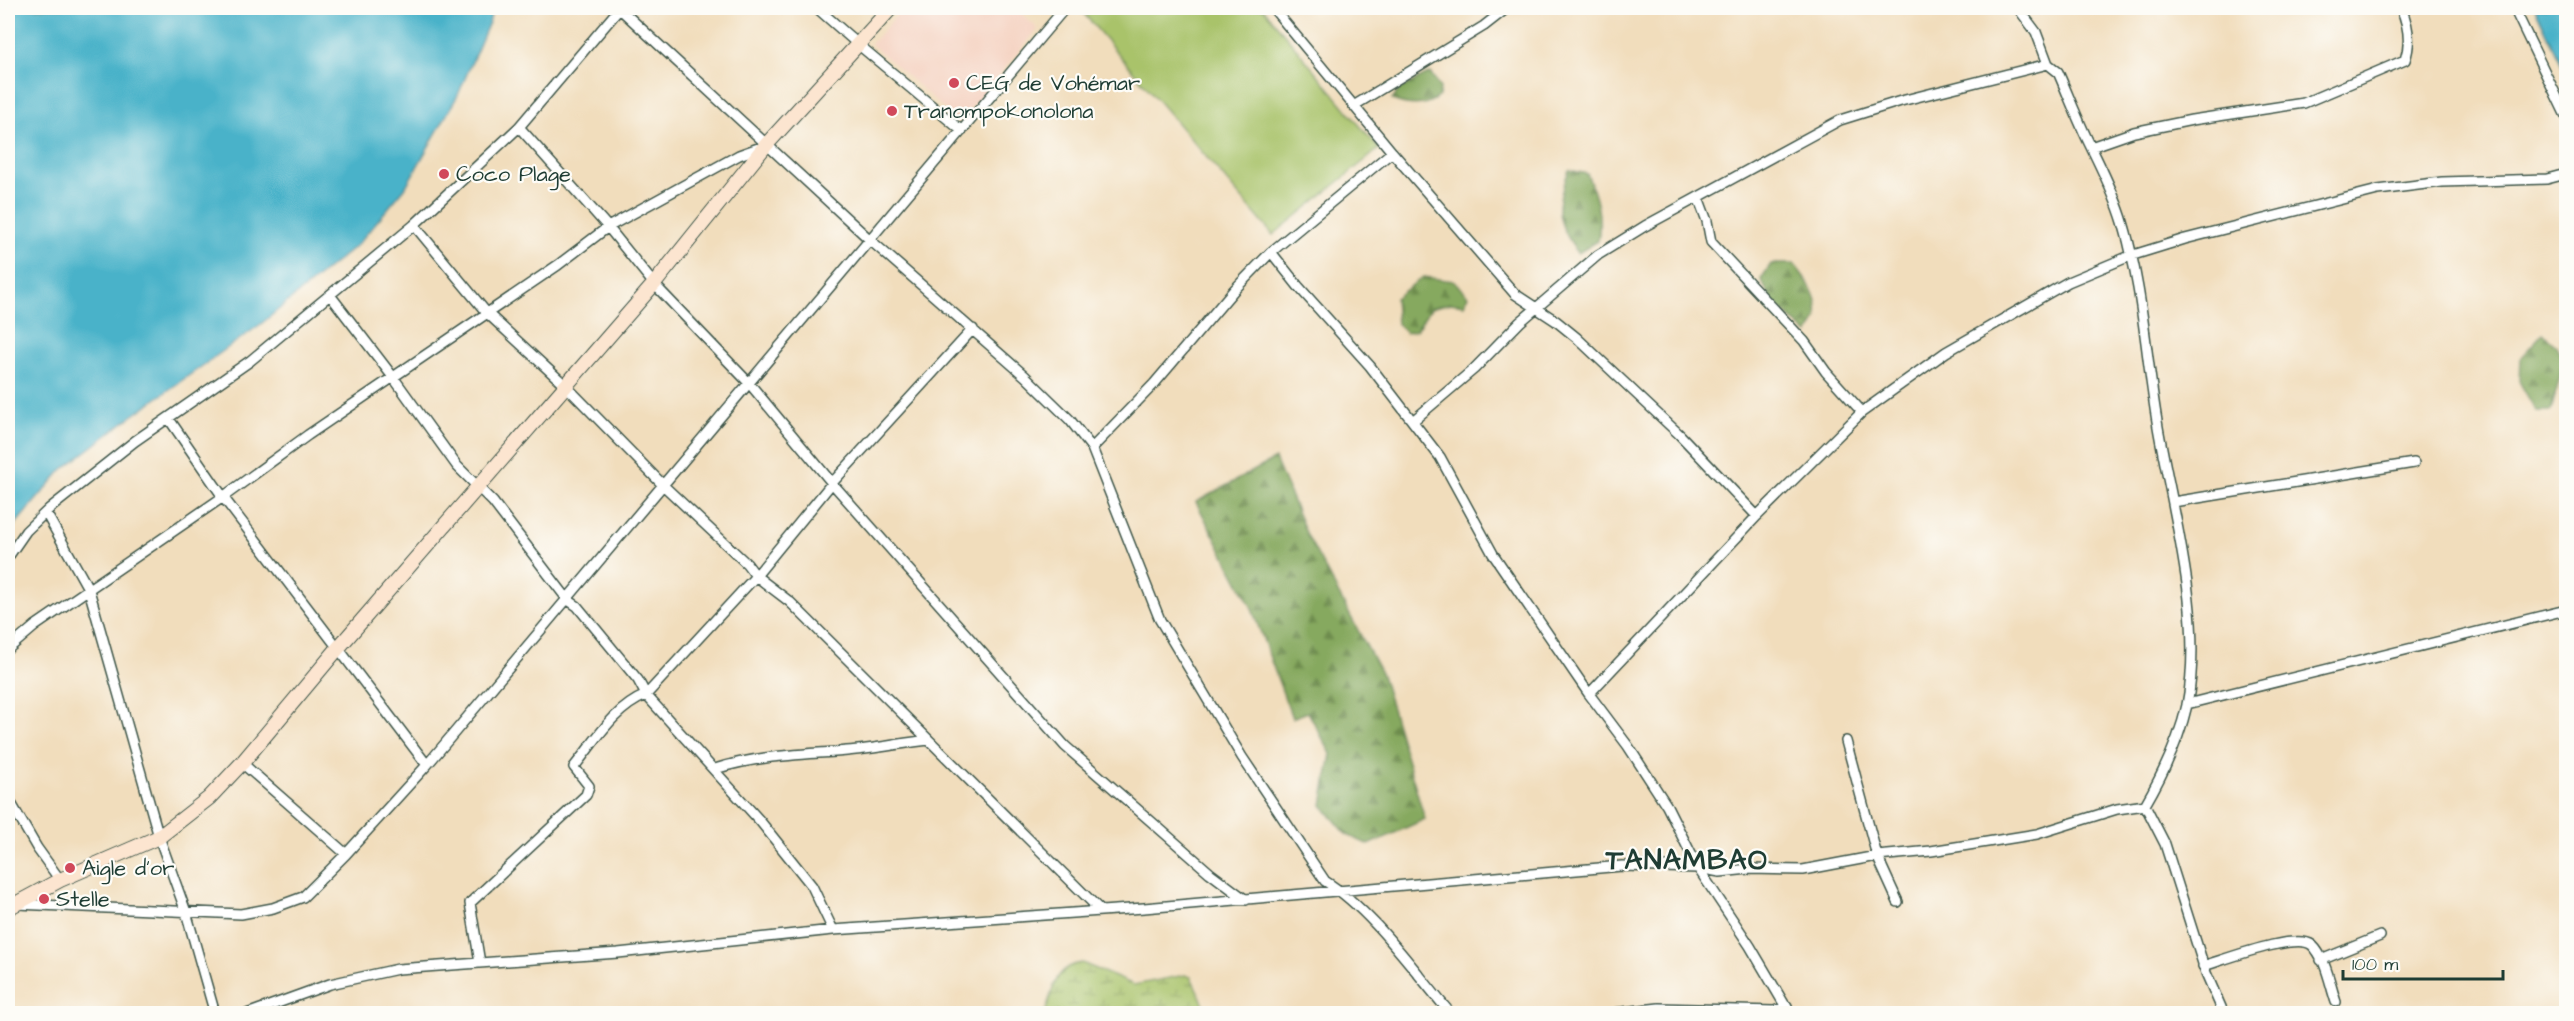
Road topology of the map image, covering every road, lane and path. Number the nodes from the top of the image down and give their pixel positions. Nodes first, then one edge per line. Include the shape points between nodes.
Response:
1 (620, 8) edge
2 (817, 8) edge
3 (891, 8) edge
4 (1065, 8) edge
5 (1273, 8) edge
6 (1508, 8) edge
7 (2018, 8) edge
8 (2401, 8) edge
9 (2514, 8) edge
10 (859, 45) junction
11 (2048, 64) junction
12 (1355, 105) junction
13 (2566, 116) edge
14 (519, 127) junction
15 (962, 131) junction
16 (766, 146) junction
17 (2091, 147) junction
18 (1392, 152) junction
19 (2566, 174) edge
20 (1698, 197) junction
21 (414, 225) junction
22 (608, 227) junction
23 (869, 240) junction
24 (1271, 252) junction
25 (2130, 256) junction
26 (654, 284) junction
27 (330, 295) junction
28 (1537, 309) junction
29 (486, 312) junction
30 (973, 329) junction
31 (393, 377) junction
32 (749, 383) junction
33 (564, 386) junction
34 (1862, 412) junction
35 (169, 419) junction
36 (1414, 420) junction
37 (1092, 447) junction
38 (2414, 463) dead end
39 (832, 483) junction
40 (477, 486) junction
41 (664, 486) junction
42 (223, 497) junction
43 (2173, 502) junction
44 (46, 513) junction
45 (1758, 516) junction
46 (8, 556) edge
47 (756, 576) junction
48 (89, 590) junction
49 (568, 600) junction
50 (2566, 610) edge
51 (339, 647) junction
52 (8, 649) edge
53 (1589, 694) junction
54 (646, 695) junction
55 (2187, 704) junction
56 (929, 740) junction
57 (1846, 741) dead end
58 (242, 764) junction
59 (427, 765) junction
60 (715, 769) junction
61 (8, 798) edge
62 (2145, 805) junction
63 (159, 837) junction
64 (346, 854) junction
65 (1876, 856) junction
66 (1698, 868) junction
67 (60, 880) junction
68 (1343, 892) junction
69 (1246, 900) junction
70 (1898, 902) dead end
71 (12, 906) edge
72 (1101, 911) junction
73 (186, 912) junction
74 (833, 930) junction
75 (2380, 936) dead end
76 (2321, 960) junction
77 (480, 963) junction
78 (2203, 966) junction
79 (2336, 1002) dead end
80 (1789, 1010) edge
81 (215, 1014) edge
82 (247, 1014) edge
83 (1451, 1014) edge
84 (1605, 1014) edge
85 (2224, 1014) edge

1 - 14 street
1 - 16 street
2 - 10 street
3 - 10 street
4 - 15 street
5 - 12 street
6 - 12 street
7 - 11 street via 2036,32
8 - 17 street via 2408,38 2405,60 2365,78 2304,104 2192,120 2134,132
9 - 13 street
10 - 15 street
10 - 16 street
11 - 17 street via 2058,72
11 - 20 street via 1840,120
12 - 18 street
14 - 21 street
14 - 22 street
15 - 23 street
16 - 22 street via 739,155
16 - 23 street
16 - 26 street
17 - 25 street via 2109,180
18 - 24 street
18 - 28 street via 1515,294
19 - 25 street via 2547,179 2442,182 2378,190
20 - 28 street via 1598,255
20 - 34 street via 1711,242 1804,341
21 - 27 street
21 - 29 street
22 - 26 street
22 - 29 street
23 - 30 street
23 - 32 street
24 - 36 street
24 - 37 street via 1154,384
25 - 34 street via 2068,282 1946,352
25 - 43 street
26 - 32 street
26 - 33 street
27 - 31 street
27 - 35 street via 250,361
28 - 36 street
28 - 45 street via 1577,338 1680,435
29 - 31 street
29 - 33 street
30 - 37 street via 1070,420
30 - 39 street
31 - 40 street via 457,466
31 - 42 street
32 - 39 street
32 - 41 street
33 - 40 street
33 - 41 street
34 - 45 street
35 - 42 street
35 - 44 street via 135,441
36 - 53 street via 1440,457 1493,554
37 - 68 street via 1160,620 1242,757 1325,881
38 - 43 street
39 - 47 street
39 - 69 street via 1065,746
40 - 49 street
40 - 51 street
41 - 47 street
41 - 49 street
42 - 48 street
42 - 51 street
43 - 55 street via 2186,578 2192,657
44 - 46 street via 26,531
44 - 48 street
45 - 53 street
47 - 54 street
47 - 56 street via 790,602
48 - 52 street
48 - 63 street
49 - 54 street via 638,680
49 - 59 street
50 - 55 street
51 - 58 street
51 - 59 street
53 - 66 street via 1629,746 1667,806
54 - 60 street
54 - 77 street via 617,713 574,767 589,786 586,795 470,903
55 - 62 street via 2179,735
56 - 60 street via 746,759
56 - 72 street
57 - 65 street
58 - 63 street via 209,798
58 - 64 street
59 - 64 street
60 - 74 street via 812,886
61 - 67 street
62 - 65 street via 2037,834
62 - 78 street via 2165,844
63 - 67 street
63 - 73 street
64 - 73 street via 303,897 273,908 241,914
65 - 66 street via 1803,870 1720,872
65 - 70 street
66 - 68 street via 1622,866
66 - 80 street
67 - 71 street
68 - 69 street
68 - 83 street
69 - 72 street
71 - 73 street
72 - 74 street
73 - 81 street
74 - 77 street
75 - 76 street
76 - 78 street via 2311,944 2303,940
76 - 79 street
77 - 82 street via 398,969 330,984
78 - 85 street
80 - 84 street via 1659,1008

